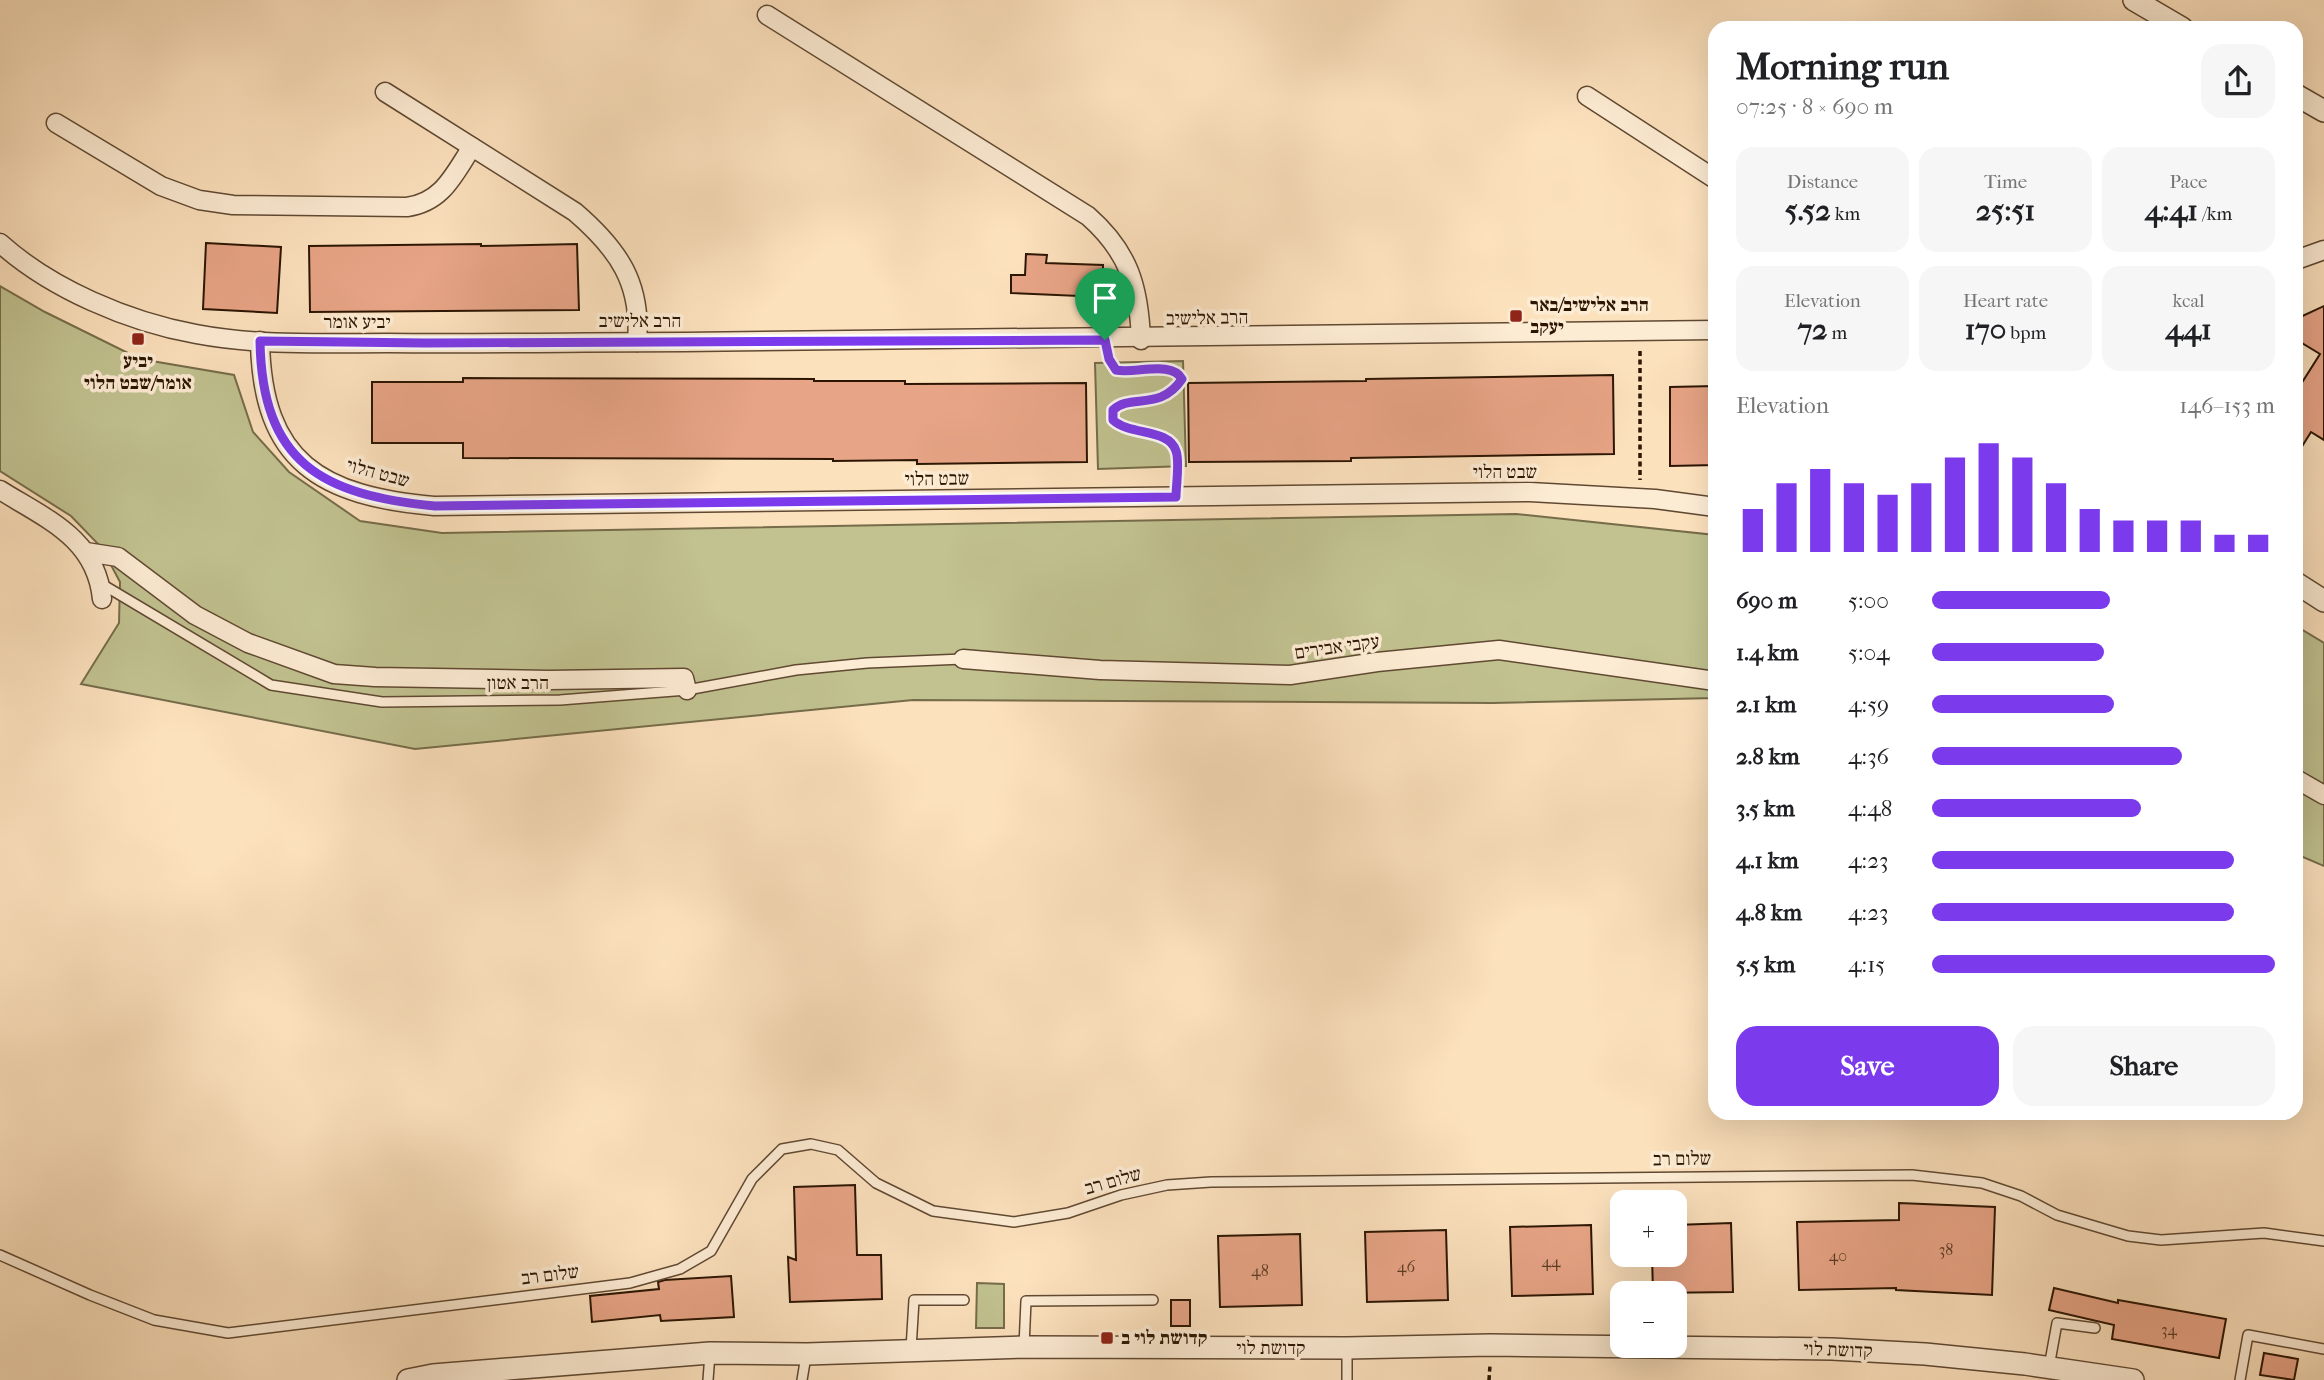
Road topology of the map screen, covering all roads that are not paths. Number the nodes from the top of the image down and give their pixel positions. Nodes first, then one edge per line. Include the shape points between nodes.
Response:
1 (2134, 0) edge
2 (767, 15) dead end
3 (2170, 21) edge
4 (385, 92) dead end
5 (1587, 96) dead end
6 (2303, 99) edge
7 (2324, 111) edge
8 (56, 123) dead end
9 (472, 147) junction
10 (1708, 174) edge
11 (0, 243) edge
12 (2324, 250) edge
13 (7, 254) edge
14 (2303, 258) edge
15 (1708, 330) edge
16 (1141, 340) junction
17 (260, 341) junction
18 (637, 342) junction
19 (573, 343) joint
20 (0, 490) edge
21 (1708, 506) edge
22 (86, 552) junction
23 (2303, 587) edge
24 (101, 591) joint
25 (2324, 600) edge
26 (963, 659) joint
27 (1708, 680) edge
28 (687, 690) junction
29 (2303, 783) edge
30 (2324, 796) edge
31 (2324, 1241) edge
32 (0, 1255) edge
33 (964, 1300) dead end
34 (1153, 1300) dead end
35 (2095, 1328) dead end
36 (1024, 1347) junction
37 (1347, 1348) junction
38 (911, 1349) junction
39 (2324, 1349) edge
40 (710, 1353) junction
41 (807, 1354) junction
42 (2049, 1367) junction
43 (434, 1378) edge
44 (408, 1380) edge
45 (708, 1380) edge
46 (802, 1380) edge
47 (1347, 1380) edge
48 (2133, 1380) edge
49 (2240, 1380) edge

1 - 3 street
2 - 16 street via 1088,216 1118,247 1131,272
4 - 9 street
5 - 10 street
6 - 7 street
8 - 9 street via 160,186 199,200 233,205 421,205 444,189
9 - 18 street via 575,212 611,247 633,290
11 - 13 street, יביע אומר
12 - 14 street
13 - 17 street, יביע אומר via 93,301 143,321 199,335
15 - 16 street, הרב אלישיב
16 - 18 street, הרב אלישיב
17 - 19 street, יביע אומר
17 - 21 street, שבט הלוי via 265,400 287,446 323,478 372,498 402,503 1530,492
18 - 19 street, הרב אלישיב
20 - 22 street via 62,529
22 - 24 street
22 - 28 street via 118,557 195,615 248,643 334,674 549,680 684,678
23 - 25 street
24 - 28 lane, הרב אטון via 271,685 382,702 560,700
26 - 27 street, עקבי אבירים via 1100,670 1290,675 1499,650
26 - 28 lane, הרב אטון via 796,670
29 - 30 street
31 - 32 lane, שלום רב via 2264,1233 2161,1240 2128,1236 2057,1214 1982,1183 1912,1175 1211,1182 1167,1185 1068,1213 1014,1222 933,1211 876,1183 838,1150 811,1144 782,1149 752,1179 711,1251 680,1269 630,1283 228,1333 153,1320
33 - 38 lane via 914,1300
34 - 36 lane via 1026,1301
35 - 42 lane via 2057,1323
36 - 37 street, קדושת לוי
36 - 38 street, קדושת לוי
37 - 42 street, קדושת לוי via 1832,1349
37 - 47 lane
38 - 41 street, קדושת לוי
39 - 49 lane via 2249,1335
40 - 41 street, קדושת לוי
40 - 43 street, קדושת לוי
40 - 45 lane
41 - 46 lane
42 - 48 street, קדושת לוי
43 - 44 street, קדושת לוי

